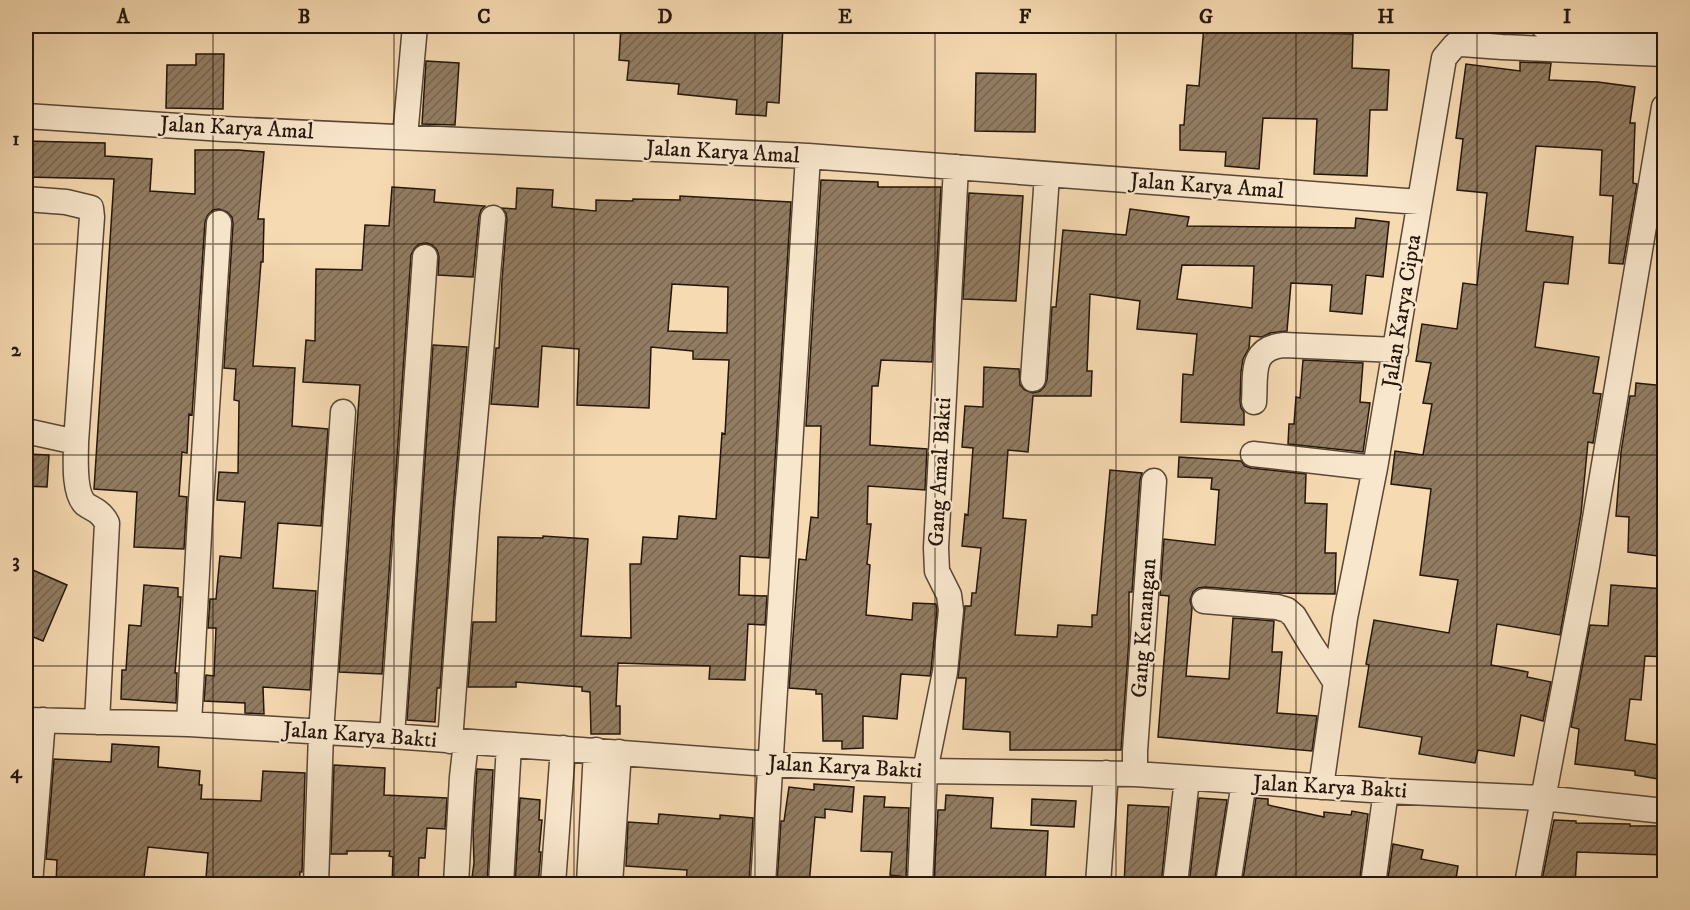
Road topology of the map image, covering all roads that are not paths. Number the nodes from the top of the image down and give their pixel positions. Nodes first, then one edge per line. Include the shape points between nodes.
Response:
1 (414, 26) edge
2 (1543, 26) edge
3 (1665, 36) edge
4 (1665, 54) edge
5 (1665, 107) edge
6 (26, 116) edge
7 (405, 136) junction
8 (808, 156) junction
9 (956, 167) junction
10 (1047, 175) junction
11 (26, 199) edge
12 (1419, 202) junction
13 (493, 218) dead end
14 (219, 223) dead end
15 (425, 257) dead end
16 (1396, 350) junction
17 (1032, 379) dead end
18 (1254, 402) dead end
19 (343, 412) dead end
20 (26, 431) edge
21 (76, 442) junction
22 (1253, 453) dead end
23 (1375, 468) junction
24 (1154, 481) dead end
25 (1204, 601) dead end
26 (1336, 683) junction
27 (34, 720) edge
28 (97, 722) junction
29 (189, 724) junction
30 (321, 733) junction
31 (392, 736) junction
32 (458, 742) junction
33 (509, 745) junction
34 (563, 748) junction
35 (608, 751) junction
36 (769, 764) junction
37 (925, 771) junction
38 (1106, 773) junction
39 (1135, 774) junction
40 (1187, 779) junction
41 (1244, 782) junction
42 (1321, 787) junction
43 (1386, 791) junction
44 (1543, 798) junction
45 (1665, 811) edge
46 (30, 885) edge
47 (316, 885) edge
48 (456, 885) edge
49 (501, 885) edge
50 (553, 885) edge
51 (589, 885) edge
52 (610, 885) edge
53 (763, 885) edge
54 (920, 885) edge
55 (1098, 885) edge
56 (1175, 885) edge
57 (1228, 885) edge
58 (1373, 885) edge
59 (1527, 885) edge

1 - 7 street
2 - 3 street
4 - 12 street, Jalan Karya Cipta via 1455,45 1444,58
5 - 44 street
6 - 7 street, Jalan Karya Amal
7 - 8 street, Jalan Karya Amal
8 - 9 street, Jalan Karya Amal
8 - 36 street
9 - 10 street, Jalan Karya Amal
9 - 37 street, Gang Amal Bakti via 936,549 936,571 949,595 951,610 945,672
10 - 12 street, Jalan Karya Amal
10 - 17 street
11 - 21 street via 91,208
12 - 16 street, Jalan Karya Cipta
13 - 32 street via 467,510
14 - 29 street
15 - 31 street
16 - 18 street via 1270,346 1257,365
16 - 23 street, Jalan Karya Cipta
19 - 30 street
20 - 21 street
21 - 28 street via 80,494 85,504 107,523
22 - 23 street
23 - 26 street, Jalan Karya Cipta
24 - 39 street, Gang Kenangan
25 - 26 street via 1287,610
26 - 42 street, Jalan Karya Cipta
27 - 28 street, Jalan Karya Bakti
27 - 46 street
28 - 29 street, Jalan Karya Bakti
29 - 30 street, Jalan Karya Bakti
30 - 31 street, Jalan Karya Bakti
30 - 47 street
31 - 32 street, Jalan Karya Bakti
32 - 33 street, Jalan Karya Bakti
32 - 48 street via 462,777
33 - 34 street, Jalan Karya Bakti
33 - 49 street
34 - 35 street, Jalan Karya Bakti
34 - 50 street
35 - 36 street, Jalan Karya Bakti
35 - 51 street
35 - 52 street
36 - 37 street, Jalan Karya Bakti
36 - 53 street
37 - 38 street, Jalan Karya Bakti
37 - 54 street, Gang Amal Bakti
38 - 39 street, Jalan Karya Bakti
38 - 55 street
39 - 40 street, Jalan Karya Bakti
40 - 41 street, Jalan Karya Bakti
40 - 56 street
41 - 42 street, Jalan Karya Bakti
41 - 57 street
42 - 43 street, Jalan Karya Bakti
43 - 44 street, Jalan Karya Bakti
43 - 58 street
44 - 45 street, Jalan Karya Bakti
44 - 59 street

